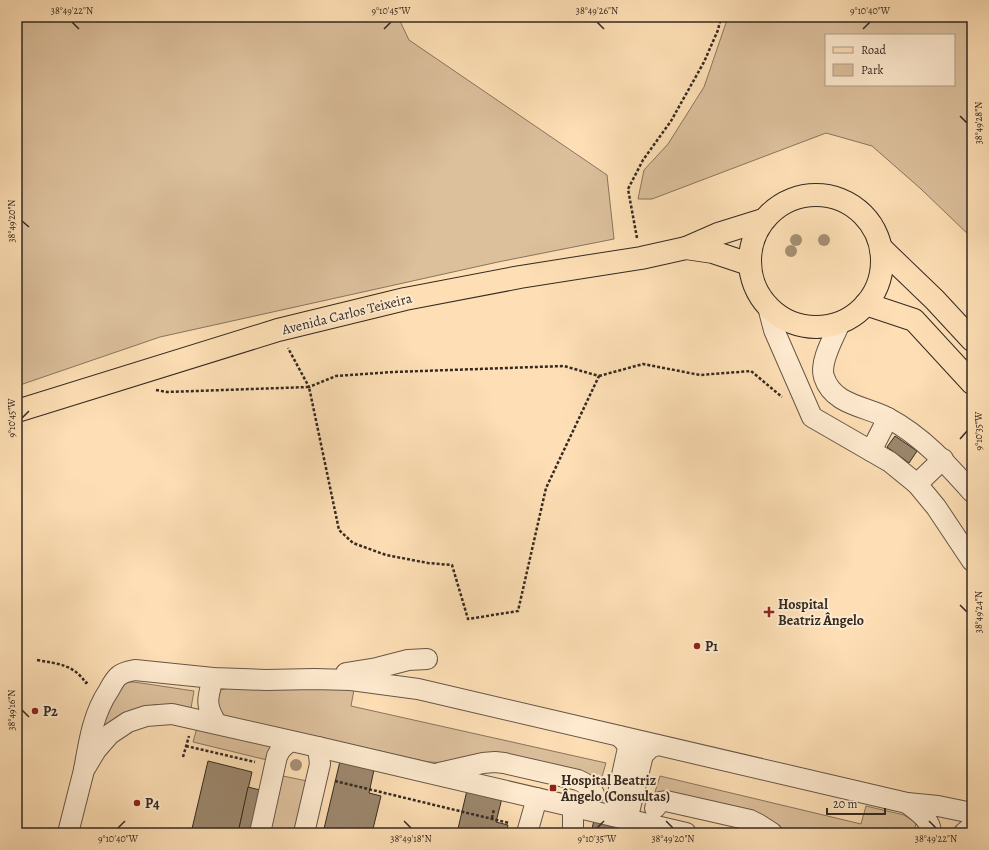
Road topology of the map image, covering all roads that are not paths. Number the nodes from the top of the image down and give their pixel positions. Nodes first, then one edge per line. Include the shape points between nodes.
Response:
1 (763, 220) junction
2 (686, 248) junction
3 (881, 248) junction
4 (749, 264) junction
5 (866, 304) junction
6 (768, 307) junction
7 (840, 323) junction
8 (972, 340) edge
9 (972, 383) edge
10 (17, 411) edge
11 (888, 418) junction
12 (871, 451) junction
13 (943, 459) junction
14 (917, 484) junction
15 (972, 492) edge
16 (954, 532) junction
17 (972, 560) edge
18 (972, 574) edge
19 (427, 659) dead end
20 (213, 678) junction
21 (314, 679) junction
22 (217, 724) junction
23 (619, 736) junction
24 (290, 741) junction
25 (657, 745) junction
26 (318, 747) junction
27 (84, 770) junction
28 (434, 775) junction
29 (594, 794) dead end
30 (537, 798) junction
31 (907, 803) junction
32 (572, 807) junction
33 (655, 808) dead end
34 (972, 813) edge
35 (620, 818) junction
36 (972, 826) edge
37 (520, 828) edge
38 (68, 833) edge
39 (260, 833) edge
40 (304, 833) edge
41 (572, 833) edge
42 (686, 833) edge
43 (772, 833) edge
44 (931, 833) edge
45 (964, 833) edge

1 - 2 main road, Avenida Carlos Teixeira via 718,234
1 - 3 main road via 776,207 793,198 812,194 830,196 848,203 863,214 874,230
1 - 4 main road via 750,249
2 - 4 main road, Avenida Carlos Teixeira via 713,252
2 - 10 main road, Avenida Carlos Teixeira via 405,299 278,330
3 - 5 main road via 880,278 875,292
3 - 8 main road
4 - 6 main road via 755,287
5 - 7 main road
5 - 9 main road via 914,320
6 - 7 main road via 784,319 802,326 821,327
6 - 12 lane via 774,330 812,417
7 - 11 lane via 823,362 823,375 828,386 838,398
11 - 12 lane
11 - 13 lane via 914,434
12 - 14 lane via 890,462
13 - 14 lane
13 - 15 lane
14 - 16 lane
16 - 17 lane
16 - 18 lane
19 - 21 lane via 408,660
20 - 21 lane
20 - 22 lane via 208,707
20 - 27 lane via 135,670 119,675 97,712
21 - 23 lane via 351,680 418,689
22 - 24 lane
22 - 27 lane via 172,714 146,716 128,722 110,734
23 - 25 lane
23 - 35 lane via 628,748
24 - 26 lane
24 - 39 lane via 277,756
25 - 31 lane
25 - 35 lane via 643,755
26 - 28 lane
26 - 40 lane via 320,764
27 - 38 lane
28 - 29 lane via 483,763 504,763 585,782
28 - 30 lane
30 - 32 lane
30 - 37 lane
31 - 34 lane
31 - 44 lane via 925,818 931,827
32 - 35 lane
32 - 41 lane
33 - 43 lane via 660,802 666,801 750,820
35 - 42 lane
36 - 45 lane

